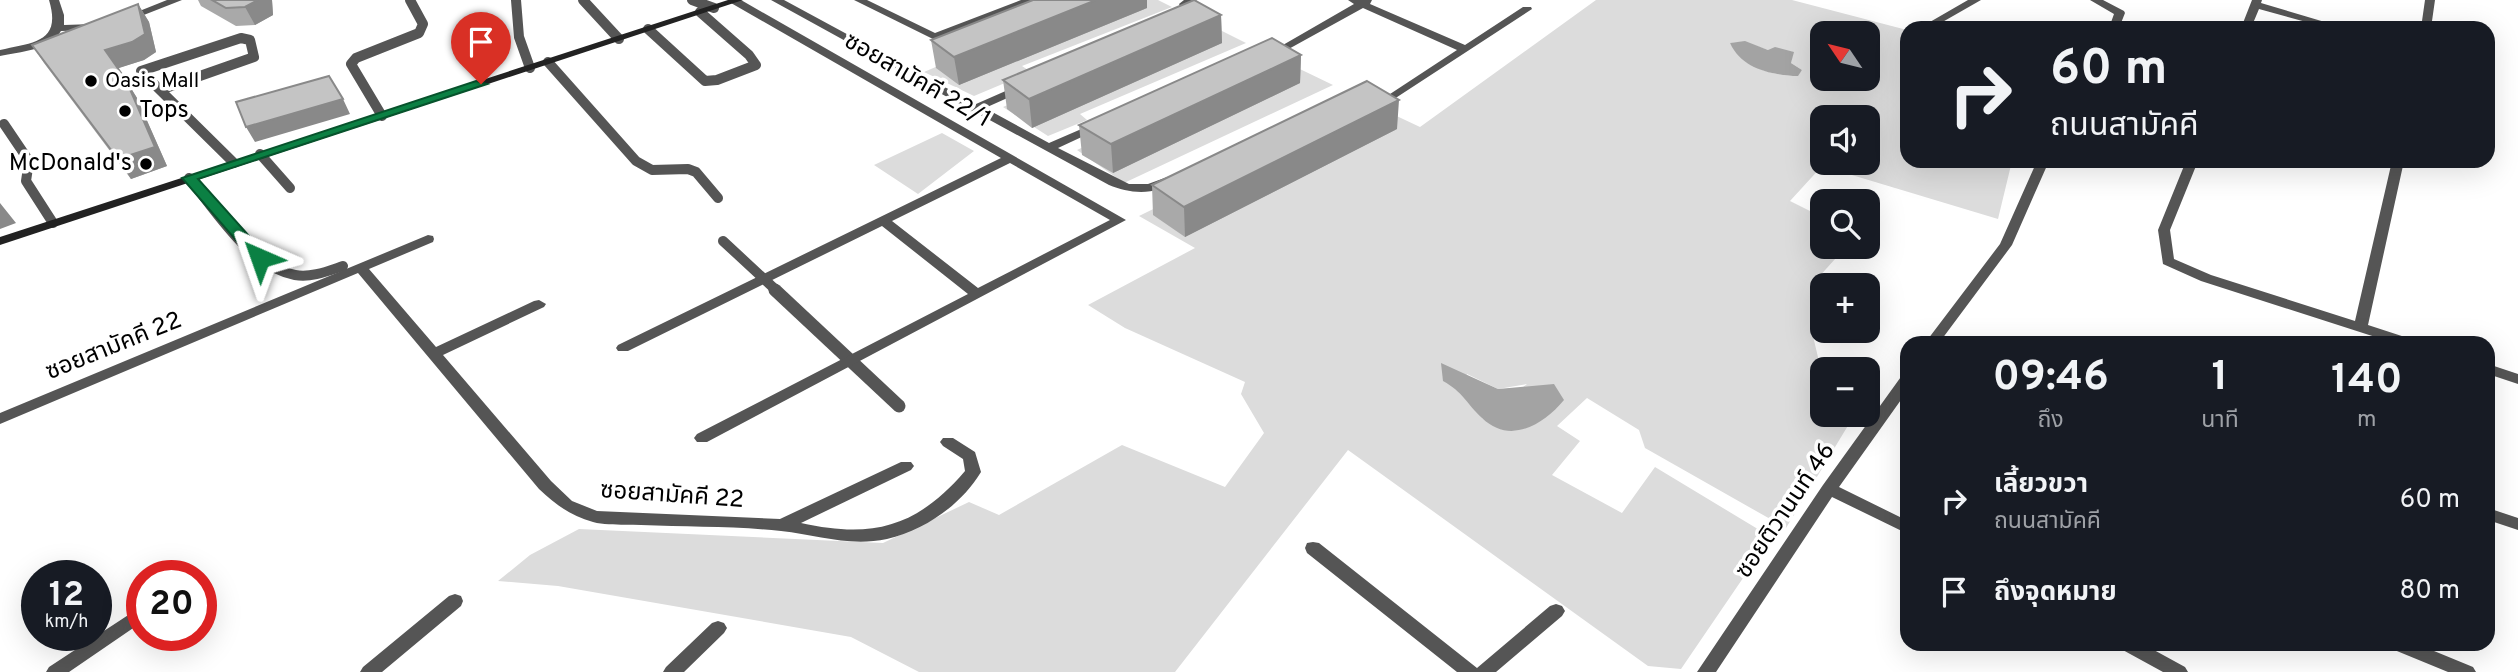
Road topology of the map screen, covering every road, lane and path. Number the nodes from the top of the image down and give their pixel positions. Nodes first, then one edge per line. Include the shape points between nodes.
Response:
1 (54, 0) edge
2 (177, 0) edge
3 (410, 0) edge
4 (516, 0) edge
5 (583, 0) edge
6 (692, 0) edge
7 (776, 0) edge
8 (859, 0) edge
9 (1030, 0) edge
10 (1976, 0) edge
11 (2095, 0) edge
12 (2430, 0) edge
13 (736, 1) edge
14 (1361, 1) edge
15 (2256, 3) edge
16 (714, 8) junction
17 (1527, 9) dead end
18 (700, 12) junction
19 (1937, 21) edge
20 (2117, 21) edge
21 (2249, 21) edge
22 (2316, 21) edge
23 (2427, 21) edge
24 (60, 28) junction
25 (648, 29) junction
26 (619, 39) junction
27 (1280, 49) edge
28 (1465, 49) junction
29 (0, 53) edge
30 (548, 62) junction
31 (530, 68) junction
32 (1037, 81) edge
33 (160, 90) junction
34 (1391, 98) edge
35 (974, 109) junction
36 (382, 116) junction
37 (1110, 120) edge
38 (4, 124) dead end
39 (1047, 148) junction
40 (260, 154) junction
41 (1010, 158) junction
42 (234, 163) junction
43 (2040, 168) edge
44 (2189, 168) edge
45 (2396, 168) edge
46 (1181, 175) edge
47 (189, 178) junction
48 (290, 188) dead end
49 (718, 198) dead end
50 (883, 220) junction
51 (53, 223) junction
52 (428, 239) dead end
53 (0, 241) edge
54 (723, 241) dead end
55 (343, 266) dead end
56 (362, 269) junction
57 (766, 278) junction
58 (977, 294) junction
59 (539, 304) dead end
60 (2361, 327) junction
61 (1938, 336) edge
62 (2388, 336) edge
63 (623, 348) dead end
64 (434, 354) junction
65 (852, 359) junction
66 (2495, 371) edge
67 (2518, 379) edge
68 (1900, 389) edge
69 (899, 406) dead end
70 (0, 419) edge
71 (702, 438) dead end
72 (948, 442) dead end
73 (906, 466) dead end
74 (1829, 489) junction
75 (2495, 516) edge
76 (1900, 524) edge
77 (2518, 524) edge
78 (782, 525) junction
79 (1313, 548) dead end
80 (455, 601) dead end
81 (1556, 611) dead end
82 (126, 624) edge
83 (718, 628) dead end
84 (2140, 651) edge
85 (2415, 651) edge
86 (55, 672) edge
87 (369, 672) edge
88 (672, 672) edge
89 (1470, 672) edge
90 (1484, 672) edge
91 (1706, 672) edge
92 (2179, 672) edge
93 (2467, 672) edge

1 - 24 street via 62,18
2 - 24 street via 107,24
3 - 36 lane via 423,24 419,33 351,64
4 - 31 lane via 519,37
5 - 26 lane
6 - 16 lane
7 - 35 street
8 - 9 street via 934,37
10 - 19 street
11 - 20 street via 2114,9 2120,15
12 - 23 street
13 - 16 main road
13 - 41 street, ซอยสามัคคี 22/1
14 - 27 street
14 - 28 street
15 - 21 street
15 - 22 street
16 - 18 main road
17 - 28 street
18 - 25 main road
18 - 25 lane via 756,65 705,81
24 - 29 street via 46,41
25 - 26 main road
26 - 30 main road
28 - 34 street
30 - 31 main road
30 - 49 lane via 636,161 652,170 696,172
31 - 36 main road
32 - 35 street
33 - 33 lane via 141,71 241,38 250,40 254,57 250,60
33 - 42 lane
35 - 39 street
36 - 40 main road
37 - 39 street
38 - 51 lane via 29,161 26,181
39 - 46 street via 1128,189 1157,186
40 - 42 main road
40 - 48 lane
41 - 50 street
41 - 58 street, ซอยสามัคคี 22/1 via 1120,220
42 - 47 main road
43 - 61 street via 2006,245
44 - 60 street via 2164,230 2168,261 2206,278
45 - 60 street
47 - 51 main road
47 - 55 lane via 245,243 278,270 311,275
50 - 57 street
50 - 58 street
51 - 53 main road
52 - 56 street, ซอยสามัคคี 22
54 - 57 lane
56 - 64 street, ซอยสามัคคี 22
56 - 70 street, ซอยสามัคคี 22
57 - 63 street
57 - 65 lane
58 - 65 street
59 - 64 street
60 - 62 street
64 - 78 street, ซอยสามัคคี 22 via 566,505 596,517
65 - 69 lane
65 - 71 street
66 - 67 street
68 - 74 street, ซอยติวานนท์ 46
72 - 78 street via 970,456 973,472 947,504 910,526 874,537 851,538
73 - 78 street, ซอยสามัคคี 22
74 - 76 street
74 - 91 street, ซอยติวานนท์ 46
75 - 77 street
79 - 89 street
80 - 87 street
81 - 90 street
82 - 86 street
83 - 88 street
84 - 92 street
85 - 93 street

